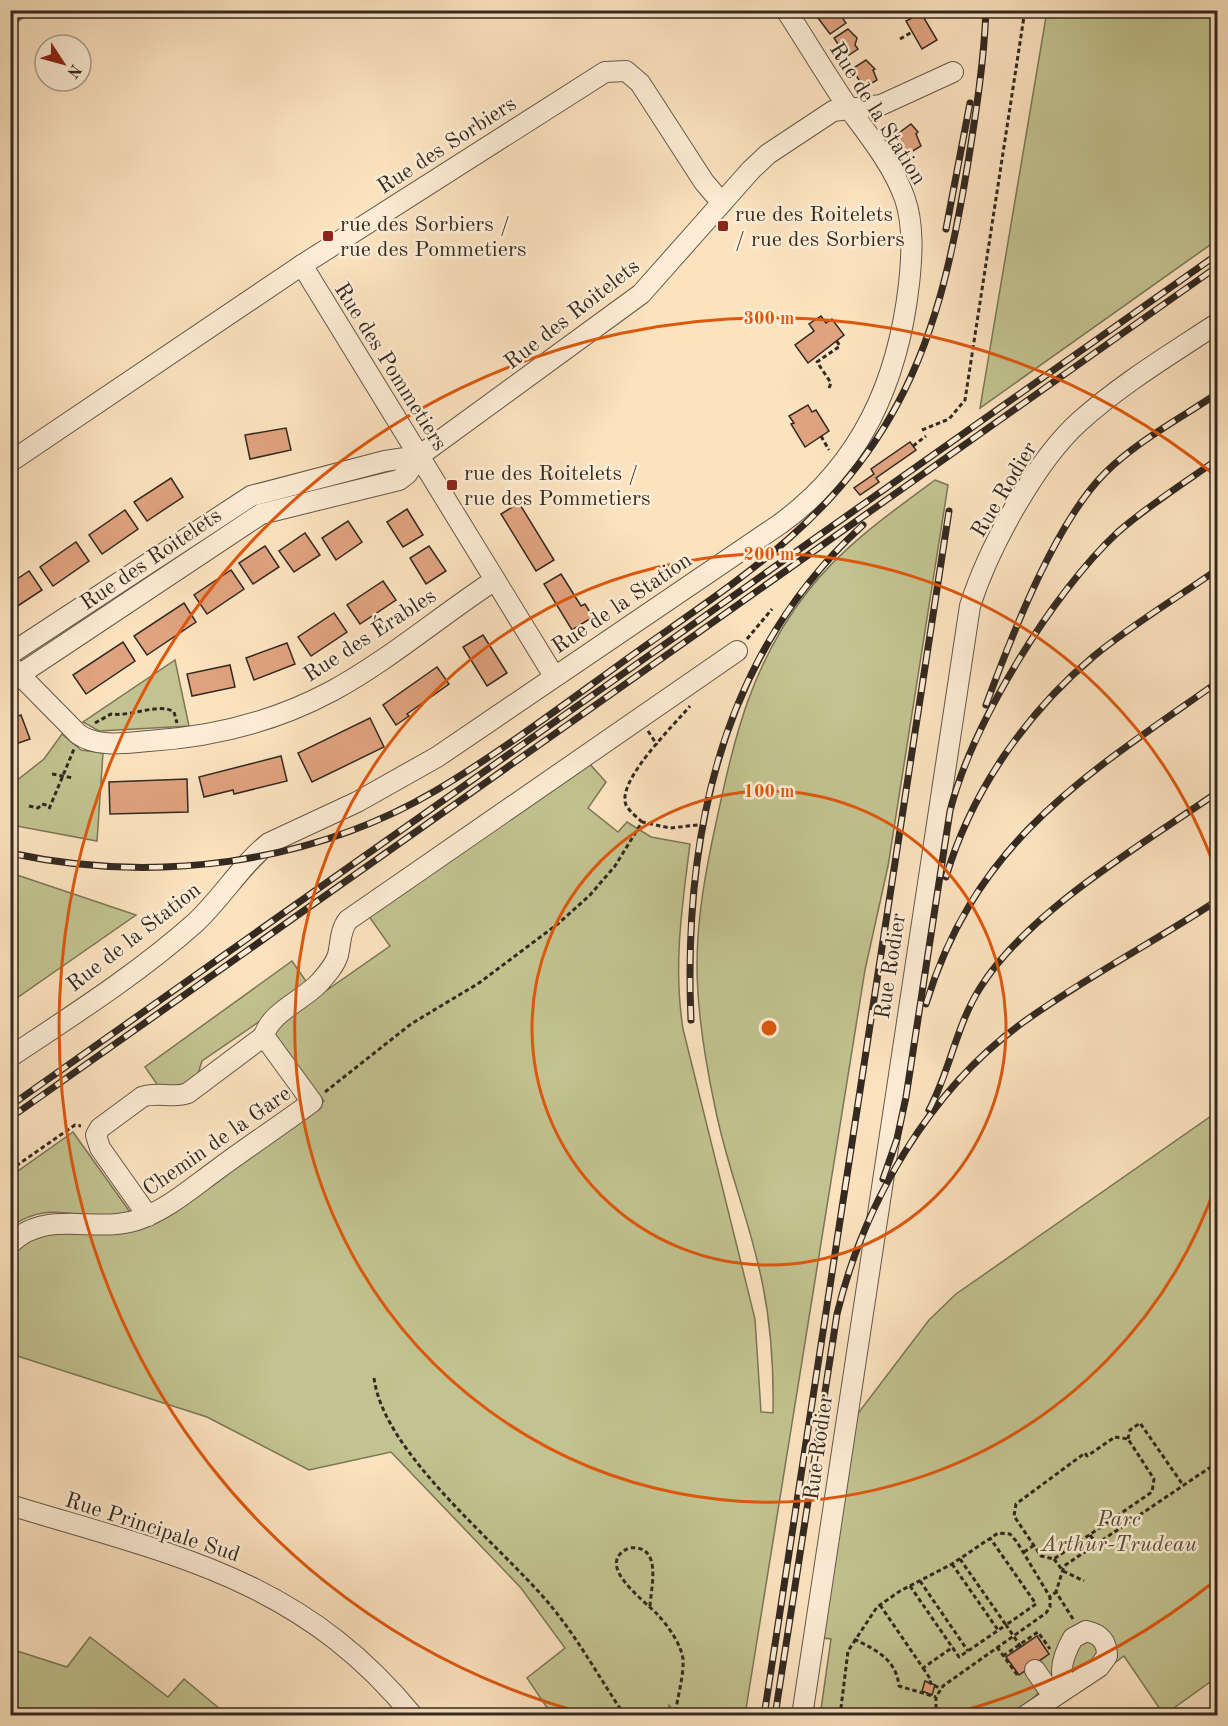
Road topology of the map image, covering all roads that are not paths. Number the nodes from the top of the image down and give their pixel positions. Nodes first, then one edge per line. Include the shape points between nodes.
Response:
1 (786, 10) edge
2 (953, 72) dead end
3 (849, 108) junction
4 (722, 203) junction
5 (302, 265) junction
6 (1218, 323) edge
7 (419, 456) junction
8 (10, 462) edge
9 (239, 503) junction
10 (250, 520) junction
11 (495, 580) junction
12 (737, 651) road end
13 (10, 654) edge
14 (14, 673) edge
15 (554, 676) junction
16 (264, 1036) junction
17 (10, 1057) edge
18 (148, 1216) junction
19 (10, 1244) edge
20 (10, 1505) edge
21 (1030, 1670) road end
22 (1060, 1691) junction
23 (413, 1716) edge
24 (802, 1716) edge
25 (1025, 1716) edge

1 - 3 street, Rue de la Station
2 - 3 street, Rue des Roitelets via 881,105
3 - 4 street, Rue des Roitelets via 833,111 768,154
3 - 15 street, Rue de la Station via 901,189 910,224 910,272 899,344 871,420 829,480 795,513
4 - 5 street, Rue des Sorbiers via 704,183 640,83 626,71 612,70 598,75
4 - 7 street, Rue des Roitelets via 636,299
5 - 7 street, Rue des Pommetiers
5 - 8 street, Rue des Sorbiers
6 - 24 street, Rue Rodier via 1108,399 1065,436 1030,484 984,567 970,606
7 - 9 street, Rue des Roitelets via 264,491
7 - 10 street, Rue des Roitelets via 407,474 392,483 277,509
7 - 11 street, Rue des Pommetiers
9 - 10 street
9 - 13 street, Rue des Roitelets
10 - 14 street, Rue des Roitelets
11 - 14 street, Rue des Érables via 333,690 278,715 197,737 112,743 87,739
11 - 15 street, Rue des Pommetiers
12 - 16 street via 348,920 336,962 318,984 266,1028
15 - 17 street, Rue de la Station via 411,773 269,843 216,903 188,928
16 - 18 street, Chemin de la Gare via 312,1102
16 - 18 street via 188,1093 148,1094 100,1128 96,1135 100,1148
18 - 19 street, Chemin de la Gare via 118,1225 48,1223 26,1231
20 - 23 street, Rue Principale Sud via 183,1557 255,1588 336,1639
21 - 22 street
22 - 22 street via 1100,1667 1107,1656 1104,1642 1094,1633 1070,1630
22 - 25 street

